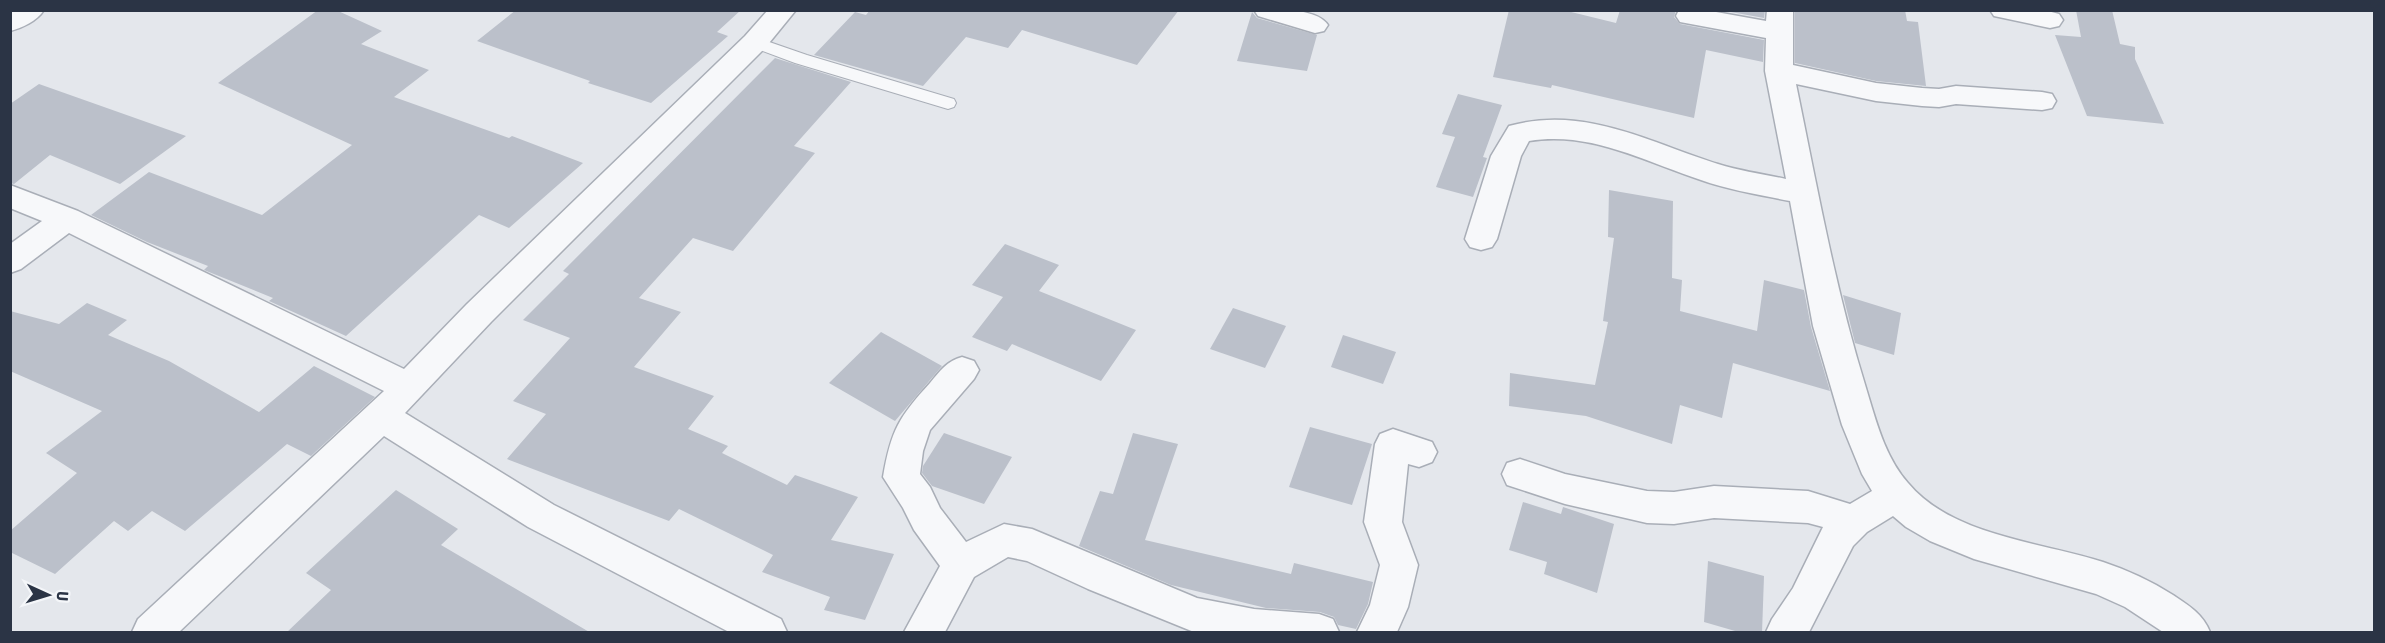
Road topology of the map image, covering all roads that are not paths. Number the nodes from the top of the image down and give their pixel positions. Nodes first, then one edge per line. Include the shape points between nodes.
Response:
1 (32, 10) edge
2 (783, 10) edge
3 (1266, 10) edge
4 (2003, 10) edge
5 (1689, 16) dead end
6 (2050, 20) dead end
7 (1780, 21) edge
8 (10, 24) edge
9 (1315, 25) dead end
10 (754, 42) junction
11 (1779, 71) junction
12 (2042, 101) dead end
13 (948, 103) dead end
14 (1804, 195) junction
15 (10, 196) edge
16 (67, 219) junction
17 (1481, 239) dead end
18 (10, 261) edge
19 (962, 370) dead end
20 (408, 387) junction
21 (381, 416) junction
22 (1419, 452) dead end
23 (1520, 474) dead end
24 (1896, 496) junction
25 (1854, 521) junction
26 (961, 565) junction
27 (1191, 624) edge
28 (152, 633) edge
29 (767, 633) edge
30 (924, 633) edge
31 (1319, 633) edge
32 (1377, 633) edge
33 (1786, 633) edge
34 (2190, 633) edge

1 - 8 street
2 - 10 street
3 - 9 street
4 - 6 street
5 - 7 street
7 - 11 street
10 - 13 lane
10 - 20 street
11 - 12 street via 1876,92
11 - 14 street
14 - 17 street via 1714,174 1596,132 1531,130 1518,134 1506,156
14 - 24 street via 1833,337 1860,425 1880,474
15 - 16 street
16 - 18 street
16 - 20 street
19 - 26 street via 915,423 901,477
20 - 21 street
21 - 28 street
21 - 29 street via 541,516
22 - 32 street via 1393,444 1383,522 1399,566 1389,607
23 - 25 street via 1565,489 1647,507 1674,508 1714,502 1808,507
24 - 25 street
24 - 34 street via 1919,516 1974,543 2102,579 2139,595 2174,617
25 - 33 street via 1834,541
26 - 27 street via 1004,540 1032,545
26 - 30 street
27 - 31 street

